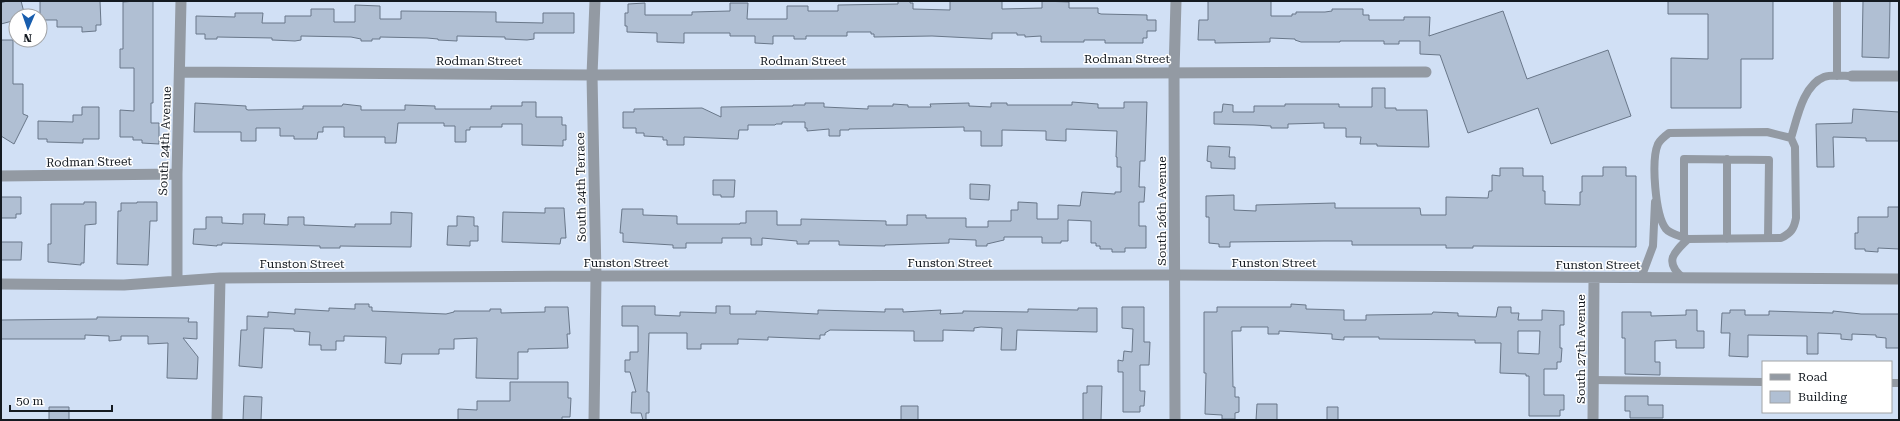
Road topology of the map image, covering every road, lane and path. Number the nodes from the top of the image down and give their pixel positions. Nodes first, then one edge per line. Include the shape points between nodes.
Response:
1 (182, 1) edge
2 (595, 1) edge
3 (1176, 1) edge
4 (1837, 1) edge
5 (180, 72) junction
6 (1174, 72) junction
7 (1426, 72) dead end
8 (592, 74) junction
9 (1837, 76) junction
10 (1852, 76) joint
11 (1899, 76) edge
12 (1791, 138) junction
13 (1727, 159) junction
14 (176, 174) junction
15 (1, 176) edge
16 (1656, 193) junction
17 (1686, 238) junction
18 (1768, 238) junction
19 (1727, 239) junction
20 (596, 276) junction
21 (1175, 276) junction
22 (220, 278) junction
23 (1594, 278) junction
24 (1641, 278) junction
25 (1683, 278) junction
26 (1899, 279) edge
27 (177, 281) junction
28 (1, 284) edge
29 (1593, 380) junction
30 (1762, 382) edge
31 (217, 420) edge
32 (594, 420) edge
33 (1175, 420) edge
34 (1593, 420) edge

1 - 5 street, South 24th Avenue
2 - 8 street, South 24th Terrace
3 - 6 street, South 26th Avenue
4 - 9 lane
5 - 8 street, Rodman Street
5 - 14 street, South 24th Avenue
6 - 7 street, Rodman Street
6 - 8 street, Rodman Street
6 - 21 street, South 26th Avenue
8 - 20 street, South 24th Terrace
9 - 10 lane
9 - 12 lane via 1826,76 1816,81 1805,96
10 - 11 street
12 - 16 lane via 1767,132 1669,133 1659,142 1655,152
12 - 18 lane via 1796,147 1796,218 1788,235
13 - 17 lane via 1684,159
13 - 18 lane via 1769,160
13 - 19 lane
14 - 15 street, Rodman Street
14 - 27 street, South 24th Avenue
16 - 17 lane via 1661,221 1667,230
16 - 24 lane via 1653,246
17 - 19 lane
17 - 25 lane via 1672,259 1676,272
18 - 19 lane
20 - 21 street, Funston Street
20 - 22 street, Funston Street
20 - 32 street, South 24th Terrace
21 - 23 street, Funston Street
21 - 33 street, South 26th Avenue
22 - 27 street, Funston Street
22 - 31 street
23 - 24 street, Funston Street
23 - 29 street, South 27th Avenue
24 - 25 street, Funston Street
25 - 26 street, Funston Street
27 - 28 street, Funston Street via 124,285
29 - 30 lane
29 - 34 street, South 27th Avenue

